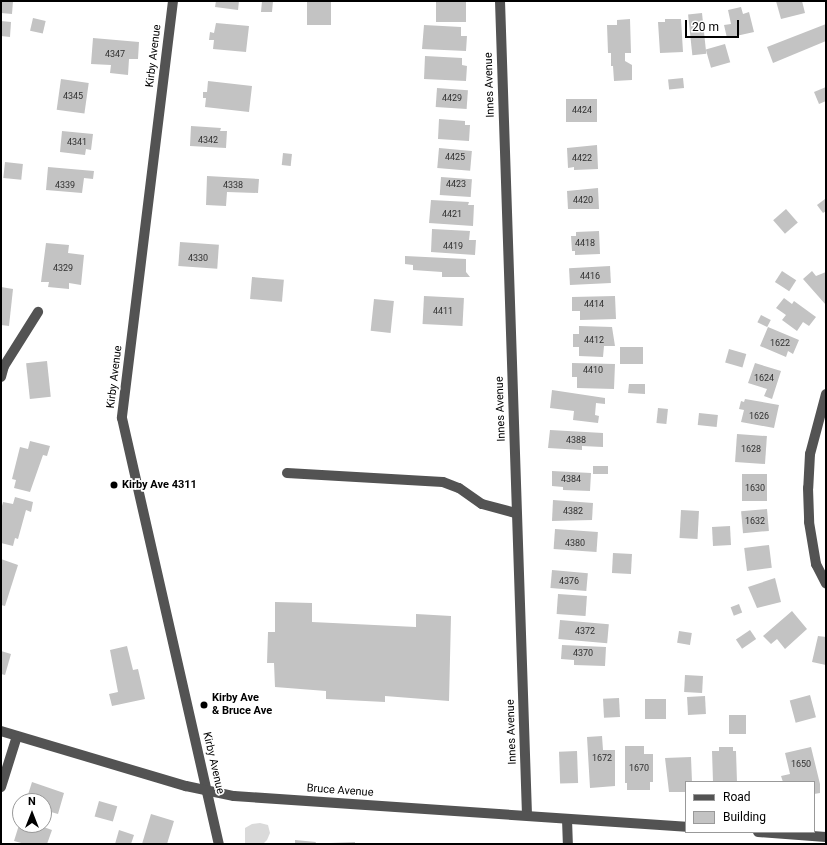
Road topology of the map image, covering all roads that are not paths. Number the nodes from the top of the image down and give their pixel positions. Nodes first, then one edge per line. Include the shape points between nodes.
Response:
1 (173, 1) edge
2 (500, 1) edge
3 (38, 312) dead end
4 (1, 377) edge
5 (826, 394) edge
6 (287, 473) dead end
7 (516, 513) junction
8 (826, 584) edge
9 (1, 731) edge
10 (17, 736) junction
11 (1, 787) edge
12 (207, 791) junction
13 (527, 815) junction
14 (567, 819) junction
15 (685, 827) edge
16 (772, 833) edge
17 (826, 837) edge
18 (219, 844) edge
19 (568, 844) edge

1 - 12 street, Kirby Avenue via 122,418
2 - 7 street, Innes Avenue
3 - 4 street via 4,366
5 - 8 street via 810,454 808,488 809,522 816,564
6 - 7 street via 443,482 459,488 482,504
7 - 13 street, Innes Avenue
9 - 10 street, Bruce Avenue
10 - 11 street
10 - 12 street, Bruce Avenue
12 - 13 street, Bruce Avenue via 234,796
12 - 18 street, Kirby Avenue
13 - 14 street, Bruce Avenue
14 - 15 street, Bruce Avenue
14 - 19 street
16 - 17 street

